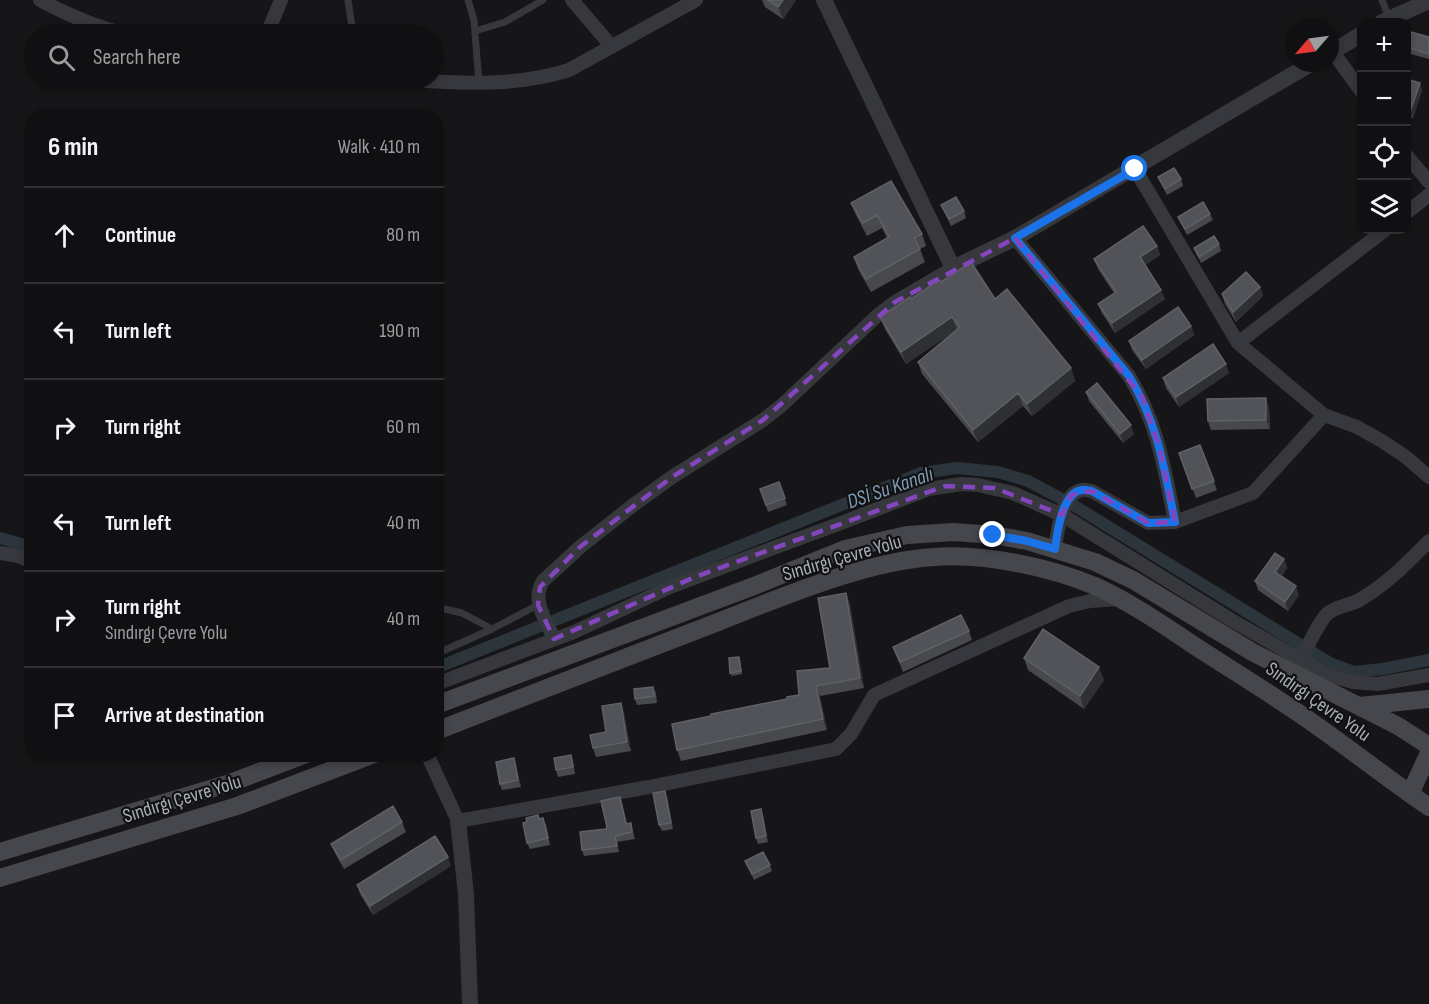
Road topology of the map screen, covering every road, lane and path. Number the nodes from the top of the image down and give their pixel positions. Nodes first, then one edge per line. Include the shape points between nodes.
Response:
1 (40, 0) edge
2 (281, 0) edge
3 (348, 0) edge
4 (468, 0) edge
5 (543, 0) edge
6 (572, 0) edge
7 (696, 0) edge
8 (824, 0) edge
9 (1382, 0) edge
10 (1429, 1) edge
11 (1386, 18) edge
12 (1391, 18) edge
13 (90, 24) edge
14 (271, 24) edge
15 (352, 24) edge
16 (475, 31) junction
17 (1357, 37) edge
18 (612, 46) junction
19 (1339, 47) edge
20 (1339, 62) edge
21 (1297, 72) edge
22 (444, 81) edge
23 (479, 83) junction
24 (1357, 86) edge
25 (1411, 161) edge
26 (1135, 169) junction
27 (1429, 182) edge
28 (1429, 195) edge
29 (1411, 210) edge
30 (1380, 234) edge
31 (1015, 238) junction
32 (952, 268) junction
33 (1238, 343) junction
34 (1324, 415) junction
35 (1429, 477) edge
36 (1063, 513) junction
37 (1175, 522) junction
38 (1429, 541) edge
39 (1055, 549) junction
40 (0, 553) edge
41 (24, 559) edge
42 (1120, 599) junction
43 (444, 609) edge
44 (542, 611) junction
45 (492, 629) junction
46 (553, 635) junction
47 (444, 650) edge
48 (1301, 656) junction
49 (516, 675) junction
50 (1429, 675) edge
51 (444, 681) edge
52 (1429, 699) edge
53 (444, 702) edge
54 (1360, 706) junction
55 (444, 712) edge
56 (444, 728) edge
57 (1429, 746) edge
58 (1429, 753) edge
59 (285, 762) edge
60 (353, 762) edge
61 (431, 762) edge
62 (1410, 794) junction
63 (1429, 807) edge
64 (458, 821) junction
65 (0, 852) edge
66 (0, 878) edge
67 (470, 1004) edge

1 - 13 street
2 - 14 street
3 - 15 lane
4 - 16 lane
5 - 16 lane via 504,22
6 - 18 street
7 - 18 street
8 - 32 street
9 - 11 lane
10 - 12 street
16 - 23 lane
17 - 19 street
18 - 23 street via 552,76
20 - 24 street
21 - 26 street
22 - 23 street
25 - 27 street
26 - 31 street
26 - 33 street
28 - 29 street
30 - 33 street
31 - 32 street
31 - 37 street via 1129,376 1142,398 1159,446
32 - 44 street via 879,314 763,420 672,477 580,547 543,581 538,594
33 - 34 street
34 - 35 street via 1382,441
34 - 37 street via 1253,493
36 - 37 street via 1071,495 1082,490 1092,491 1148,523
36 - 39 street
36 - 46 street via 1014,493 978,485 929,489
36 - 48 street via 1233,621
38 - 48 street via 1360,601 1326,615
39 - 49 main road, Sındırgı Çevre Yolu via 993,535 954,532 868,543
39 - 54 main road, Sındırgı Çevre Yolu via 1133,580 1254,653
40 - 41 street
42 - 56 main road, Sındırgı Çevre Yolu via 1040,568 1004,561 934,556 895,563 760,606
42 - 62 main road, Sındırgı Çevre Yolu via 1302,715
42 - 64 street via 1069,606 874,695 851,734 836,749
43 - 45 lane via 462,613
44 - 45 lane
44 - 46 street
45 - 47 lane
46 - 51 street
48 - 50 street via 1328,675 1353,682 1378,684
49 - 53 main road, Sındırgı Çevre Yolu
49 - 55 main road
52 - 54 main road
54 - 57 main road, Sındırgı Çevre Yolu
58 - 62 main road
59 - 65 main road, Sındırgı Çevre Yolu via 230,783
60 - 66 main road, Sındırgı Çevre Yolu via 237,806
61 - 64 street
62 - 63 main road, Sındırgı Çevre Yolu
64 - 67 street via 466,894

